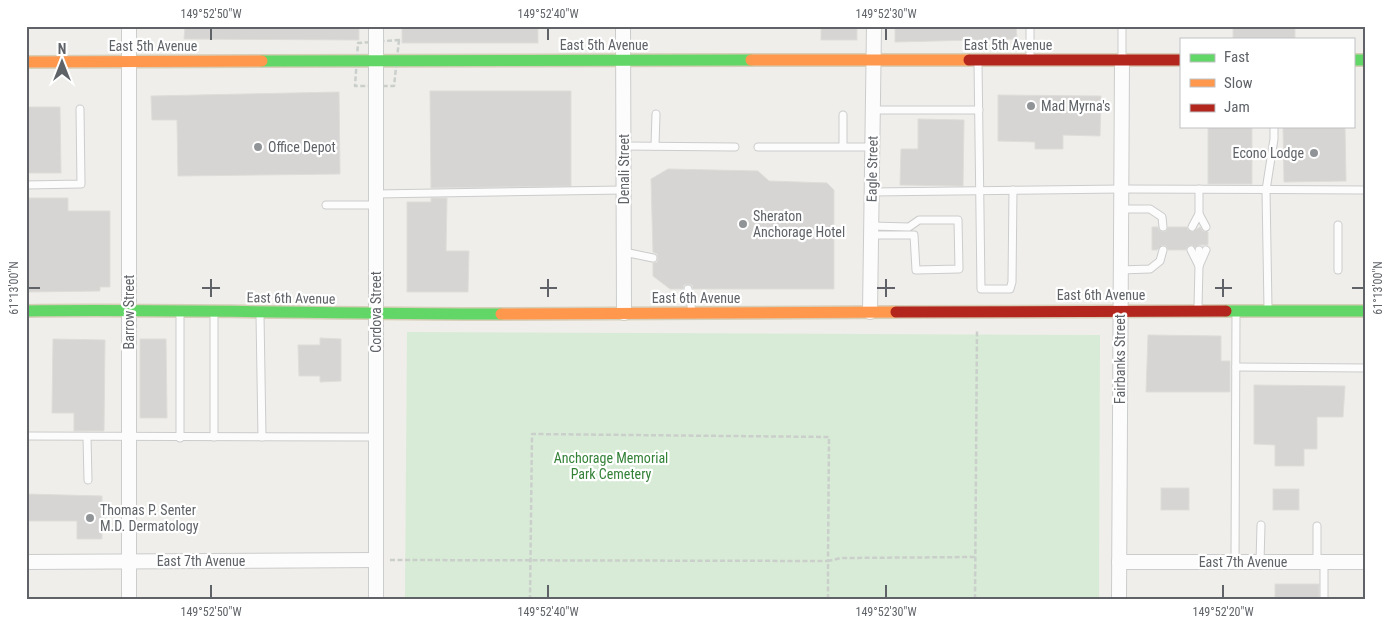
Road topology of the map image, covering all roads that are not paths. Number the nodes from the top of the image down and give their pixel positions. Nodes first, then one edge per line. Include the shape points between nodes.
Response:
1 (130, 26) edge
2 (376, 26) edge
3 (623, 26) edge
4 (874, 26) edge
5 (1030, 26) edge
6 (1122, 26) edge
7 (375, 60) junction
8 (623, 60) junction
9 (874, 60) junction
10 (978, 60) junction
11 (1030, 60) junction
12 (1122, 60) junction
13 (1180, 60) edge
14 (26, 62) edge
15 (130, 62) junction
16 (80, 109) dead end
17 (873, 110) junction
18 (979, 110) junction
19 (656, 114) dead end
20 (843, 115) dead end
21 (1274, 128) edge
22 (624, 146) junction
23 (655, 146) junction
24 (843, 146) junction
25 (873, 146) junction
26 (734, 147) dead end
27 (758, 147) dead end
28 (26, 185) edge
29 (1120, 189) junction
30 (1199, 189) junction
31 (624, 190) junction
32 (1013, 190) junction
33 (1266, 190) junction
34 (1366, 190) edge
35 (980, 191) junction
36 (872, 192) junction
37 (376, 200) junction
38 (326, 205) dead end
39 (1120, 209) junction
40 (1199, 214) junction
41 (1338, 225) dead end
42 (1163, 227) dead end
43 (872, 231) junction
44 (1163, 250) dead end
45 (624, 252) junction
46 (653, 258) dead end
47 (1199, 266) junction
48 (1120, 270) junction
49 (1338, 270) dead end
50 (688, 289) dead end
51 (129, 310) junction
52 (180, 310) junction
53 (1119, 310) junction
54 (1198, 310) junction
55 (1236, 310) junction
56 (1268, 310) junction
57 (1366, 310) edge
58 (26, 311) edge
59 (214, 312) junction
60 (260, 312) junction
61 (870, 312) junction
62 (624, 313) junction
63 (692, 313) junction
64 (376, 314) junction
65 (1236, 367) junction
66 (1366, 368) edge
67 (26, 436) edge
68 (87, 437) junction
69 (129, 437) junction
70 (214, 437) junction
71 (262, 437) junction
72 (376, 437) junction
73 (180, 438) junction
74 (88, 480) dead end
75 (1261, 526) dead end
76 (1317, 526) dead end
77 (376, 560) junction
78 (129, 561) junction
79 (26, 562) edge
80 (1119, 562) junction
81 (1235, 562) junction
82 (1260, 562) junction
83 (1320, 562) junction
84 (1366, 562) edge
85 (129, 599) edge
86 (376, 599) edge
87 (1119, 599) edge
88 (1324, 599) edge

1 - 15 street, Barrow Street
2 - 7 street, Cordova Street
3 - 8 street, Denali Street
4 - 9 street, Eagle Street
5 - 11 lane
6 - 12 lane
7 - 8 main road, East 5th Avenue
7 - 15 main road, East 5th Avenue
7 - 37 street, Cordova Street
8 - 9 main road, East 5th Avenue
8 - 22 street, Denali Street
9 - 10 main road, East 5th Avenue
9 - 17 street, Eagle Street
10 - 11 main road, East 5th Avenue
10 - 18 lane
11 - 12 main road, East 5th Avenue
12 - 13 main road, East 5th Avenue
12 - 29 street, Fairbanks Street
14 - 15 main road, East 5th Avenue
15 - 51 street, Barrow Street
16 - 28 lane via 81,184
17 - 18 lane
17 - 25 street, Eagle Street
18 - 35 lane
19 - 23 lane
20 - 24 lane
21 - 33 lane
22 - 23 lane
22 - 31 street, Denali Street
23 - 26 lane
24 - 25 lane
24 - 27 lane
25 - 36 street, Eagle Street
29 - 30 lane
29 - 32 lane
29 - 39 street, Fairbanks Street
30 - 33 lane
30 - 40 lane
31 - 37 lane
31 - 45 street, Denali Street
32 - 35 lane
32 - 35 lane via 1010,289 981,289
33 - 34 lane
33 - 56 lane
35 - 36 lane
36 - 43 street, Eagle Street
37 - 38 lane
37 - 64 street, Cordova Street
39 - 42 lane via 1150,208 1162,217
39 - 48 street, Fairbanks Street
40 - 40 lane via 1199,227
41 - 49 lane
43 - 43 lane via 914,235 916,270 959,269 958,220 919,220 908,227
43 - 61 street, Eagle Street
44 - 48 lane via 1160,261 1150,270
45 - 46 lane
45 - 62 street, Denali Street
47 - 47 lane via 1199,250
47 - 54 lane
48 - 53 street, Fairbanks Street
50 - 63 lane
51 - 52 main road, East 6th Avenue
51 - 58 main road, East 6th Avenue
51 - 69 street, Barrow Street
52 - 59 main road, East 6th Avenue
52 - 73 lane
53 - 54 main road, East 6th Avenue
53 - 61 main road, East 6th Avenue
53 - 80 street, Fairbanks Street
54 - 55 main road, East 6th Avenue
55 - 56 main road, East 6th Avenue
55 - 65 lane
56 - 57 main road, East 6th Avenue
59 - 60 main road, East 6th Avenue
59 - 70 lane
60 - 64 main road, East 6th Avenue
60 - 71 lane
61 - 63 main road, East 6th Avenue
62 - 63 main road, East 6th Avenue
62 - 64 main road, East 6th Avenue
64 - 72 street, Cordova Street
65 - 66 lane
65 - 81 lane
67 - 68 lane
68 - 69 lane
68 - 74 lane
69 - 73 lane
69 - 78 street, Barrow Street
70 - 71 lane
70 - 73 lane
71 - 72 lane
72 - 77 street, Cordova Street
75 - 82 lane
76 - 83 lane
77 - 78 street, East 7th Avenue
77 - 86 street, Cordova Street
78 - 79 street, East 7th Avenue
78 - 85 street, Barrow Street
80 - 81 street, East 7th Avenue
80 - 87 street, Fairbanks Street
81 - 82 street, East 7th Avenue
82 - 83 street, East 7th Avenue
83 - 84 street, East 7th Avenue
83 - 88 lane

